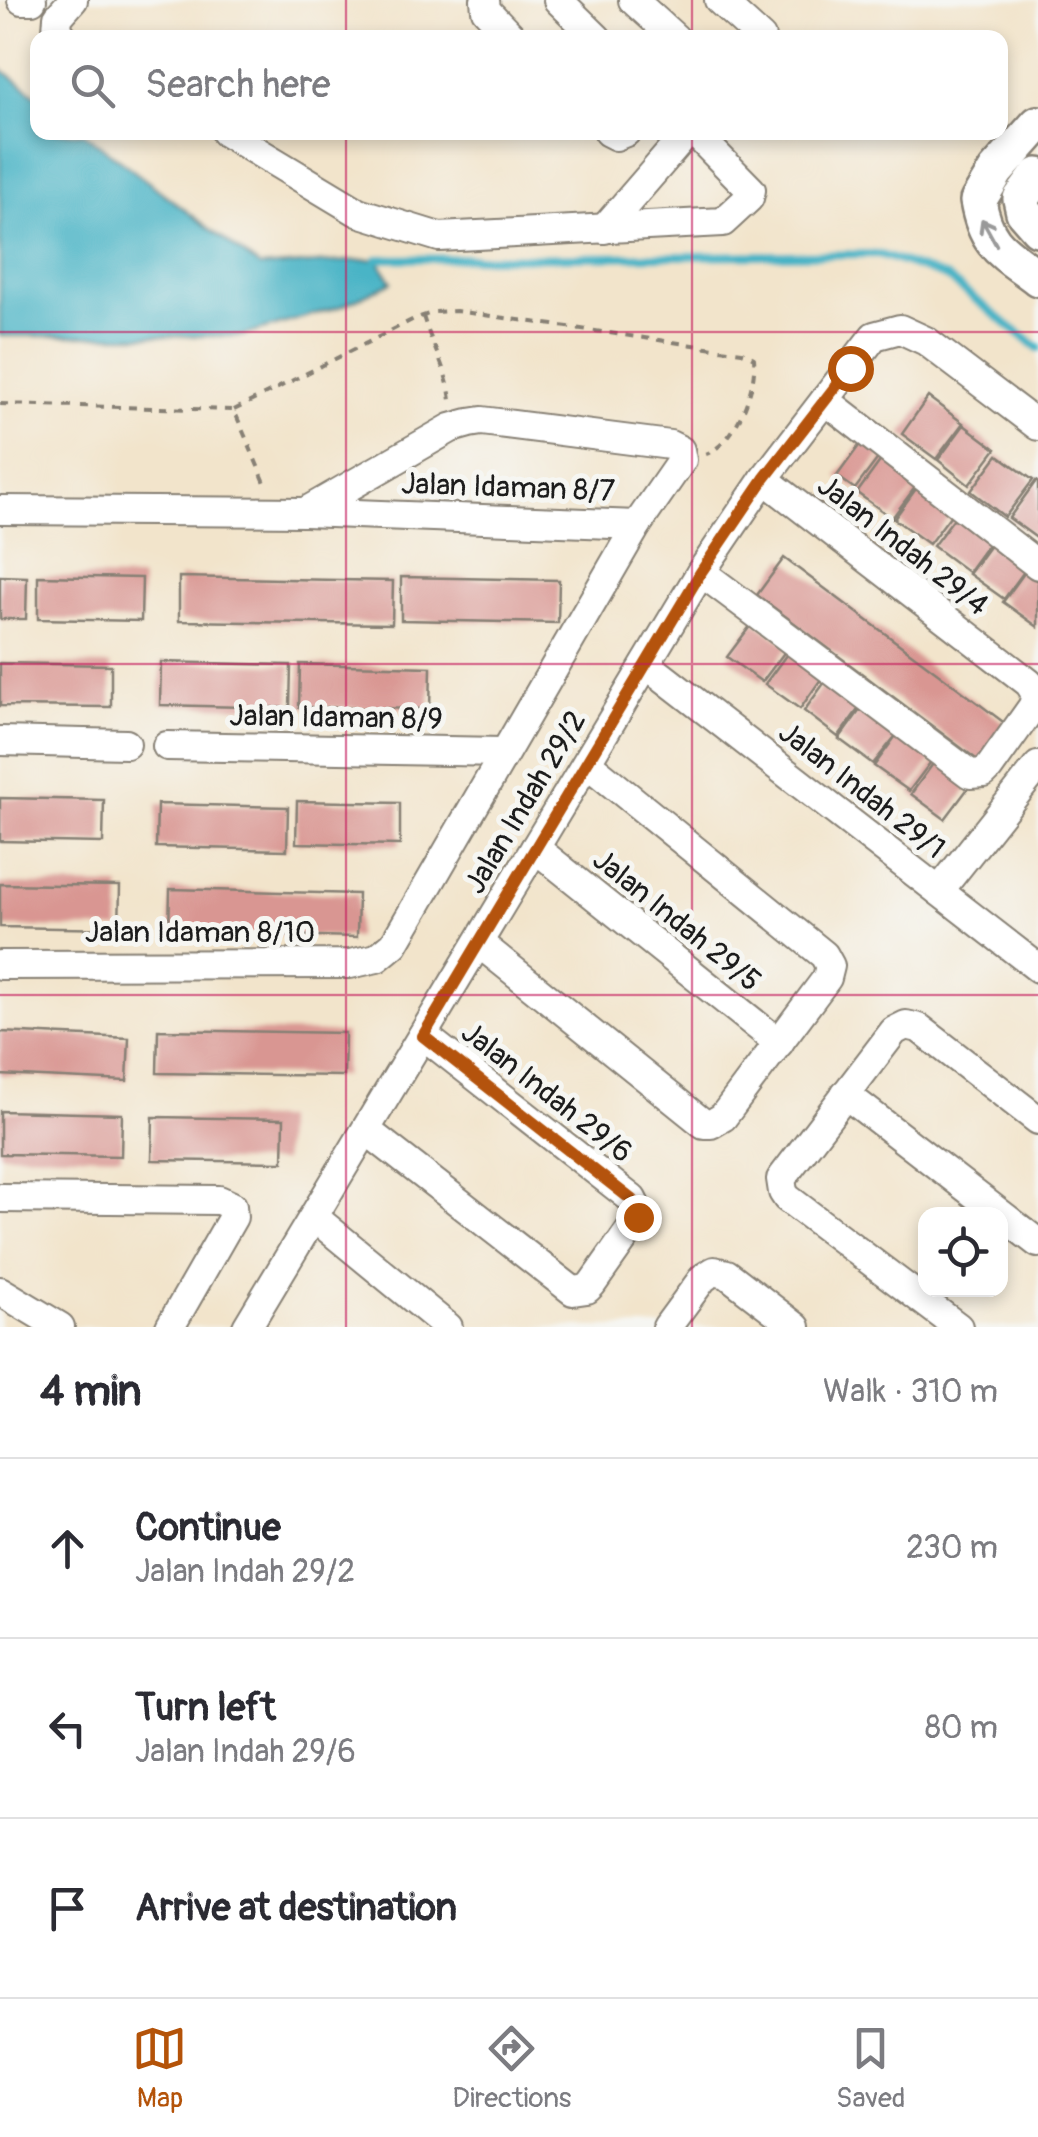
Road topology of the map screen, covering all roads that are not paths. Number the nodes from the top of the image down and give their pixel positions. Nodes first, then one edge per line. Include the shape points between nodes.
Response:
1 (22, 0) edge
2 (32, 0) edge
3 (73, 0) edge
4 (485, 0) edge
5 (558, 0) edge
6 (633, 0) edge
7 (719, 0) edge
8 (57, 30) edge
9 (505, 30) edge
10 (589, 30) edge
11 (667, 30) edge
12 (752, 30) edge
13 (1038, 124) edge
14 (238, 140) edge
15 (685, 140) edge
16 (700, 140) edge
17 (604, 229) junction
18 (1038, 278) edge
19 (825, 400) junction
20 (1038, 426) edge
21 (764, 479) junction
22 (0, 510) edge
23 (305, 512) junction
24 (638, 526) junction
25 (1038, 564) edge
26 (701, 572) junction
27 (646, 664) junction
28 (0, 741) edge
29 (126, 744) dead end
30 (168, 746) dead end
31 (503, 752) junction
32 (587, 762) junction
33 (1038, 766) edge
34 (535, 848) junction
35 (939, 892) junction
36 (478, 943) junction
37 (0, 965) edge
38 (1038, 968) edge
39 (423, 1036) junction
40 (779, 1043) junction
41 (846, 1094) junction
42 (1038, 1120) edge
43 (366, 1130) junction
44 (0, 1198) edge
45 (314, 1217) junction
46 (1038, 1243) edge
47 (0, 1291) edge
48 (254, 1324) edge
49 (60, 1327) edge
50 (170, 1327) edge
51 (448, 1327) edge
52 (667, 1327) edge
53 (796, 1327) edge
54 (958, 1327) edge

1 - 2 street
3 - 8 street via 58,16
4 - 9 street
5 - 10 street
6 - 11 street
7 - 12 street
18 -> 13 main road via 996,246 983,228 978,201
14 - 17 street via 358,212 405,229 439,237
15 - 17 street
16 - 17 street via 746,183 749,198 722,222
19 - 20 street, Jalan Indah 29/2 via 874,336 900,329 926,341
19 - 21 street, Jalan Indah 29/2
19 - 25 street
21 - 26 street, Jalan Indah 29/2
21 - 26 street, Jalan Indah 29/4 via 1029,683 1036,694 1032,706 989,768 970,774
22 - 23 street, Jalan Idaman 8/7
23 - 24 street, Jalan Idaman 8/7
23 - 24 street, Jalan Idaman 8/7 via 451,428 482,422 680,450 682,460
24 - 31 street
26 - 27 street, Jalan Indah 29/2
27 - 32 street, Jalan Indah 29/2
27 - 35 street, Jalan Indah 29/1
28 - 29 street
30 - 31 street, Jalan Idaman 8/9
31 - 37 street, Jalan Idaman 8/10 via 394,944 377,958 350,964
32 - 34 street, Jalan Indah 29/2
32 - 40 street via 828,960 827,978
33 - 35 street
34 - 36 street, Jalan Indah 29/2
34 - 40 street, Jalan Indah 29/5
35 - 38 street, Jalan Indah 29/1
36 - 39 street, Jalan Indah 29/2
36 - 40 street via 704,1124 723,1118
39 - 43 street, Jalan Indah 29/2
39 - 43 street, Jalan Indah 29/6 via 632,1200 638,1217 587,1289 566,1288
41 - 42 street via 894,1031 912,1025
41 - 46 street
41 - 54 street via 784,1173 783,1192
43 - 45 street, Jalan Indah 29/2
44 - 50 street via 219,1200 232,1206 232,1217
45 - 48 street, Jalan Indah 29/2
45 - 51 street
47 - 49 street
52 - 53 street via 708,1273 721,1272

